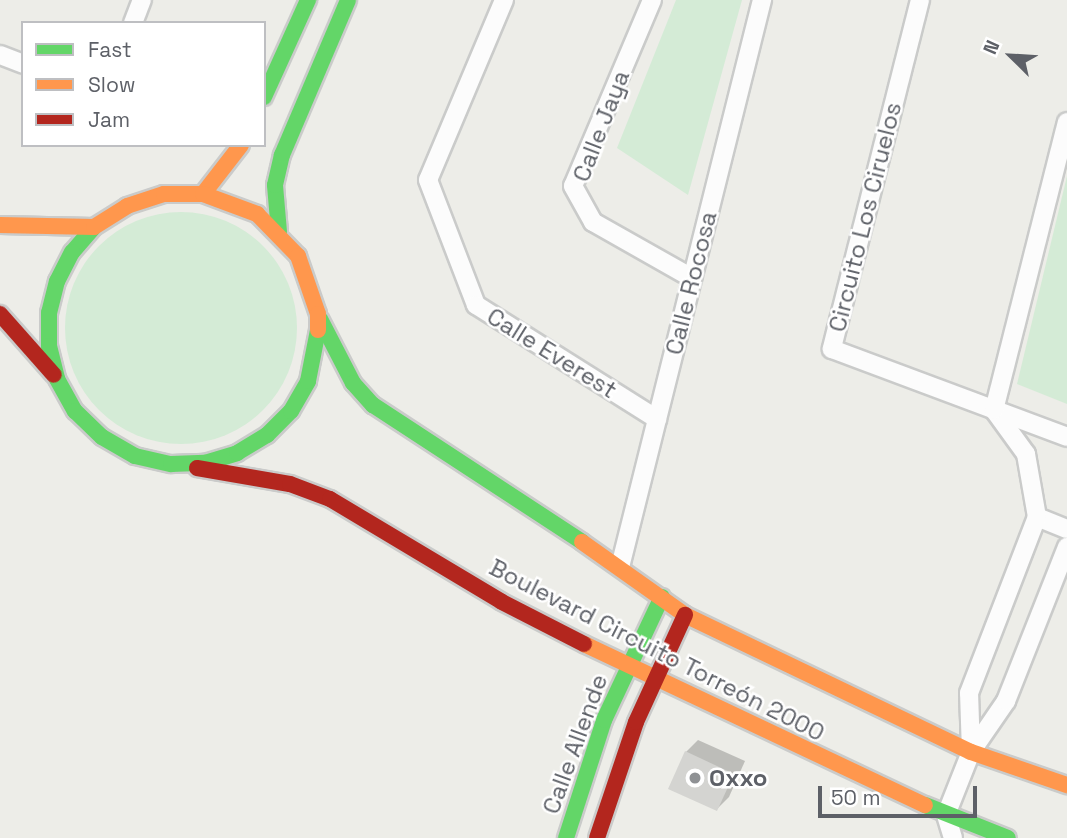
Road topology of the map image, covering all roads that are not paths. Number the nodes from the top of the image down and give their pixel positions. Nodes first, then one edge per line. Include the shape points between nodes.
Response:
1 (142, 0) edge
2 (308, 0) edge
3 (348, 0) edge
4 (504, 0) edge
5 (652, 0) edge
6 (762, 0) edge
7 (920, 0) edge
8 (134, 21) edge
9 (0, 55) edge
10 (21, 63) edge
11 (266, 93) edge
12 (1067, 122) edge
13 (238, 147) edge
14 (203, 194) junction
15 (0, 225) edge
16 (94, 227) junction
17 (279, 232) junction
18 (692, 278) junction
19 (0, 314) edge
20 (318, 314) junction
21 (57, 379) junction
22 (994, 410) junction
23 (657, 419) junction
24 (1067, 438) edge
25 (171, 464) junction
26 (1037, 517) junction
27 (1067, 529) edge
28 (1067, 547) edge
29 (620, 567) junction
30 (662, 597) junction
31 (685, 615) junction
32 (628, 667) junction
33 (654, 680) junction
34 (971, 752) junction
35 (1067, 785) edge
36 (946, 815) junction
37 (566, 838) edge
38 (597, 838) edge
39 (953, 838) edge
40 (1008, 838) edge

1 - 8 street
2 - 11 main road
3 - 17 main road via 282,155 275,185
4 - 23 street, Calle Everest via 428,180 476,305
5 - 18 street, Calle Jaya via 573,186 593,222
6 - 18 street, Calle Rocosa
7 - 22 street, Circuito Los Ciruelos via 832,349
9 - 10 street
12 - 22 street
13 - 14 main road
14 - 16 main road via 164,194 127,206
14 - 17 main road via 231,201
15 - 16 main road
16 - 21 main road via 72,252 57,281 49,313 49,346
17 - 20 main road, Boulevard Circuito Torreón 2000 via 302,266
18 - 23 street, Calle Rocosa
19 - 21 main road
20 - 25 main road via 314,359 291,411 267,435 237,453 205,463
20 - 29 main road, Boulevard Circuito Torreón 2000 via 353,383 373,405
21 - 25 main road via 75,411 102,438 135,456
22 - 24 street, Circuito Los Ciruelos
22 - 26 street via 1026,454
23 - 29 street, Calle Rocosa
25 - 32 main road, Boulevard Circuito Torreón 2000 via 290,484 330,499 502,602
26 - 27 street
26 - 34 street via 969,693
28 - 34 street via 1006,701
29 - 30 main road, Boulevard Circuito Torreón 2000
30 - 31 main road, Boulevard Circuito Torreón 2000
30 - 32 main road, Calle Allende
31 - 33 main road, Calle Allende
31 - 34 main road, Boulevard Circuito Torreón 2000
32 - 33 main road, Boulevard Circuito Torreón 2000
32 - 37 main road, Calle Allende via 576,796
33 - 36 main road, Boulevard Circuito Torreón 2000
33 - 38 main road, Calle Allende
34 - 35 main road, Boulevard Circuito Torreón 2000
34 - 36 street
36 - 39 street
36 - 40 main road, Boulevard Circuito Torreón 2000

